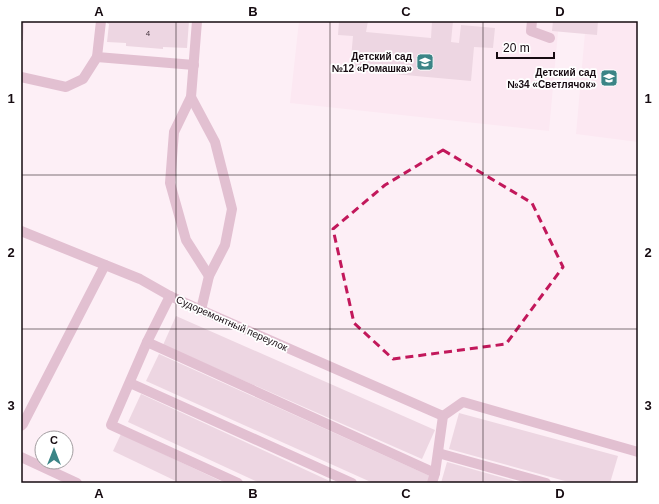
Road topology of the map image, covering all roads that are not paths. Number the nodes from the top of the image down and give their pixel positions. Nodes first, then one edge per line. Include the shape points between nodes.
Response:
1 (101, 21) edge
2 (197, 21) edge
3 (532, 21) edge
4 (550, 38) dead end
5 (97, 57) junction
6 (194, 65) junction
7 (21, 77) edge
8 (192, 97) junction
9 (21, 231) edge
10 (105, 265) junction
11 (209, 276) junction
12 (170, 296) junction
13 (201, 310) junction
14 (147, 342) junction
15 (130, 383) junction
16 (443, 416) junction
17 (21, 426) edge
18 (638, 452) edge
19 (438, 453) junction
20 (21, 457) edge
21 (434, 478) edge
22 (77, 483) edge
23 (238, 483) edge
24 (352, 483) edge
25 (546, 483) edge

1 - 5 street
2 - 6 street
3 - 4 street via 531,31
5 - 6 street
5 - 7 street via 83,79 66,87
6 - 8 street
8 - 11 street via 215,142 232,209 225,245
8 - 11 street via 174,132 170,183 186,240
9 - 10 street, Судоремонтный переулок
10 - 12 street, Судоремонтный переулок via 140,279
10 - 17 street
11 - 13 street
12 - 13 street, Судоремонтный переулок
12 - 14 street
13 - 16 street, Судоремонтный переулок
14 - 15 street
14 - 21 street
15 - 23 street via 111,424
15 - 24 street
16 - 18 street via 463,402
16 - 19 street
19 - 21 street
19 - 25 street
20 - 22 street

